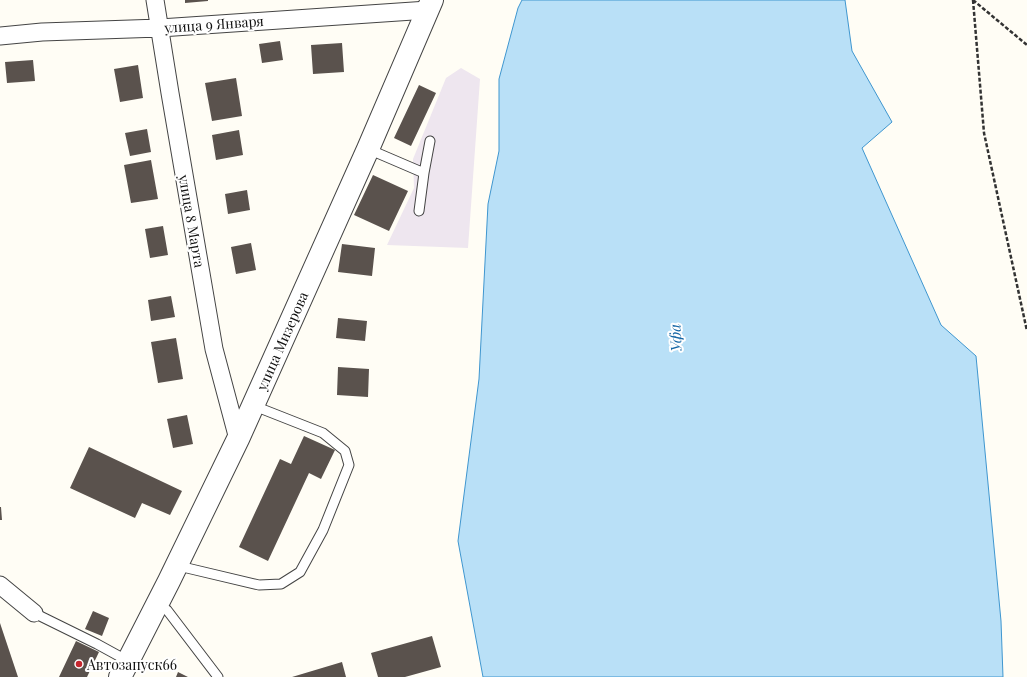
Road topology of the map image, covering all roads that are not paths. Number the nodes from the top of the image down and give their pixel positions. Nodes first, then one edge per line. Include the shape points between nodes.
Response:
1 (155, 0) edge
2 (430, 5) edge
3 (160, 28) junction
4 (0, 36) edge
5 (430, 141) dead end
6 (368, 149) junction
7 (424, 173) junction
8 (419, 211) dead end
9 (254, 404) junction
10 (238, 439) junction
11 (177, 564) junction
12 (0, 585) edge
13 (157, 604) junction
14 (34, 613) joint
15 (124, 669) edge
16 (218, 677) edge

1 - 3 street, улица 8 Марта
2 - 3 street, улица 9 Января
2 - 6 street, улица Мизерова
3 - 4 street, улица 9 Января
3 - 10 street, улица 8 Марта via 214,349
5 - 7 lane
6 - 7 lane
6 - 9 street, улица Мизерова
7 - 8 lane
9 - 10 street, улица Мизерова
9 - 11 lane via 323,433 345,451 349,465 323,530 300,572 281,584 259,585
10 - 11 street, улица Мизерова
11 - 13 street, улица Мизерова
12 - 14 street
13 - 15 street, улица Мизерова
13 - 16 lane via 167,610
14 - 15 lane via 97,644

